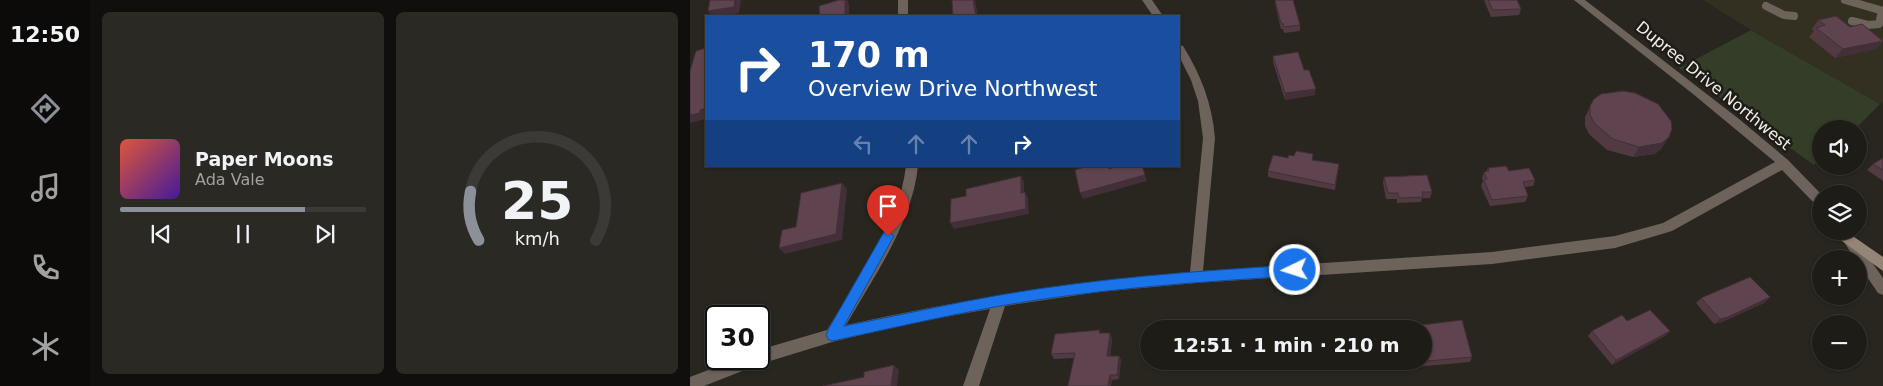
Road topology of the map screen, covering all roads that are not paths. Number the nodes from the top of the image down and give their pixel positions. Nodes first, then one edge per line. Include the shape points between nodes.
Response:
1 (902, 0) edge
2 (1147, 0) edge
3 (1579, 0) edge
4 (1845, 0) edge
5 (1766, 6) dead end
6 (1883, 11) edge
7 (904, 15) edge
8 (1157, 15) edge
9 (1794, 16) dead end
10 (1852, 21) dead end
11 (1180, 50) edge
12 (1784, 164) junction
13 (912, 167) edge
14 (1812, 193) edge
15 (1849, 240) edge
16 (1852, 240) edge
17 (1883, 265) edge
18 (1196, 276) junction
19 (1883, 289) edge
20 (1000, 300) junction
21 (832, 335) junction
22 (770, 354) edge
23 (726, 370) edge
24 (690, 384) edge
25 (971, 386) edge

1 - 7 street
2 - 8 street
3 - 12 street, Dupree Drive Northwest via 1690,85
4 - 6 lane
5 - 9 lane
6 - 10 lane via 1879,24
11 - 18 street via 1196,74 1208,117 1209,138
12 - 14 street, Dupree Drive Northwest
12 - 18 street via 1667,227 1615,242 1492,258
13 - 21 street via 907,196 897,220
15 - 19 street
16 - 17 street
18 - 20 street
20 - 21 street
20 - 25 street
21 - 22 street
23 - 24 street

